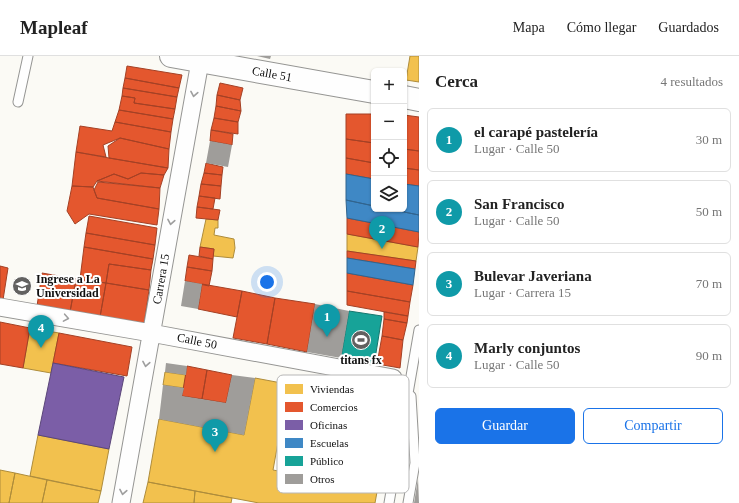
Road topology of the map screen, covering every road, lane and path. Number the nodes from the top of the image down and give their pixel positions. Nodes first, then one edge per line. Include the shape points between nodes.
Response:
1 (28, 56) edge
2 (171, 56) edge
3 (200, 59) edge
4 (371, 91) edge
5 (407, 98) edge
6 (419, 100) edge
7 (18, 102) dead end
8 (0, 307) edge
9 (419, 330) edge
10 (151, 333) junction
11 (377, 375) edge
12 (410, 380) junction
13 (409, 386) edge
14 (391, 493) edge
15 (121, 503) edge
16 (389, 503) edge
17 (408, 503) edge

1 - 7 lane
2 - 3 street, Calle 51
3 - 4 street, Calle 51
3 -> 10 street, Carrera 15
5 - 6 street
8 -> 10 street, Calle 50
9 - 12 lane
10 - 11 street, Calle 50
10 -> 15 street, Carrera 15
12 - 13 lane
12 - 17 lane via 415,463
14 - 16 lane

